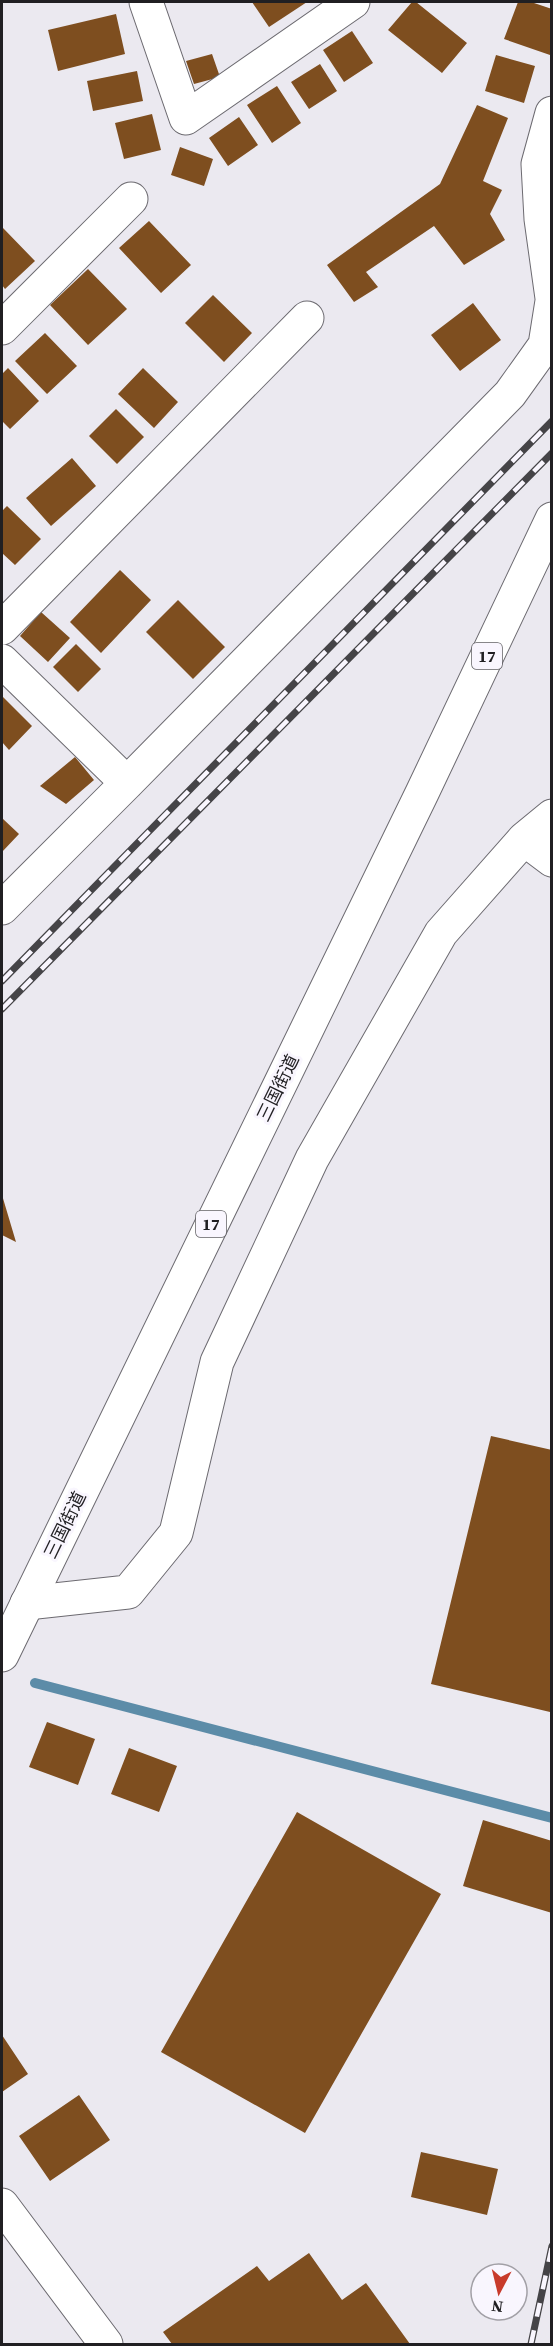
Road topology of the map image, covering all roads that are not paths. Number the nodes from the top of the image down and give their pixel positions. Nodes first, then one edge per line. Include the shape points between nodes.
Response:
1 (146, 2) edge
2 (353, 2) edge
3 (552, 113) edge
4 (131, 199) dead end
5 (552, 300) edge
6 (307, 318) dead end
7 (2, 328) edge
8 (552, 519) edge
9 (2, 628) edge
10 (2, 661) edge
11 (127, 783) junction
12 (552, 816) edge
13 (524, 839) junction
14 (552, 860) edge
15 (2, 908) edge
16 (27, 1603) junction
17 (2, 1655) edge
18 (2, 2205) edge
19 (106, 2344) edge

1 - 2 main road via 186,118
3 - 5 main road via 538,165
4 - 7 main road
5 - 11 main road via 545,345 510,394
6 - 9 main road
8 - 16 main road, 三国街道 / 17
10 - 11 main road
11 - 15 main road
12 - 13 main road
13 - 14 main road
13 - 16 main road via 441,933 312,1159 218,1362 176,1533 128,1592
16 - 17 main road, 三国街道 / 17
18 - 19 main road

